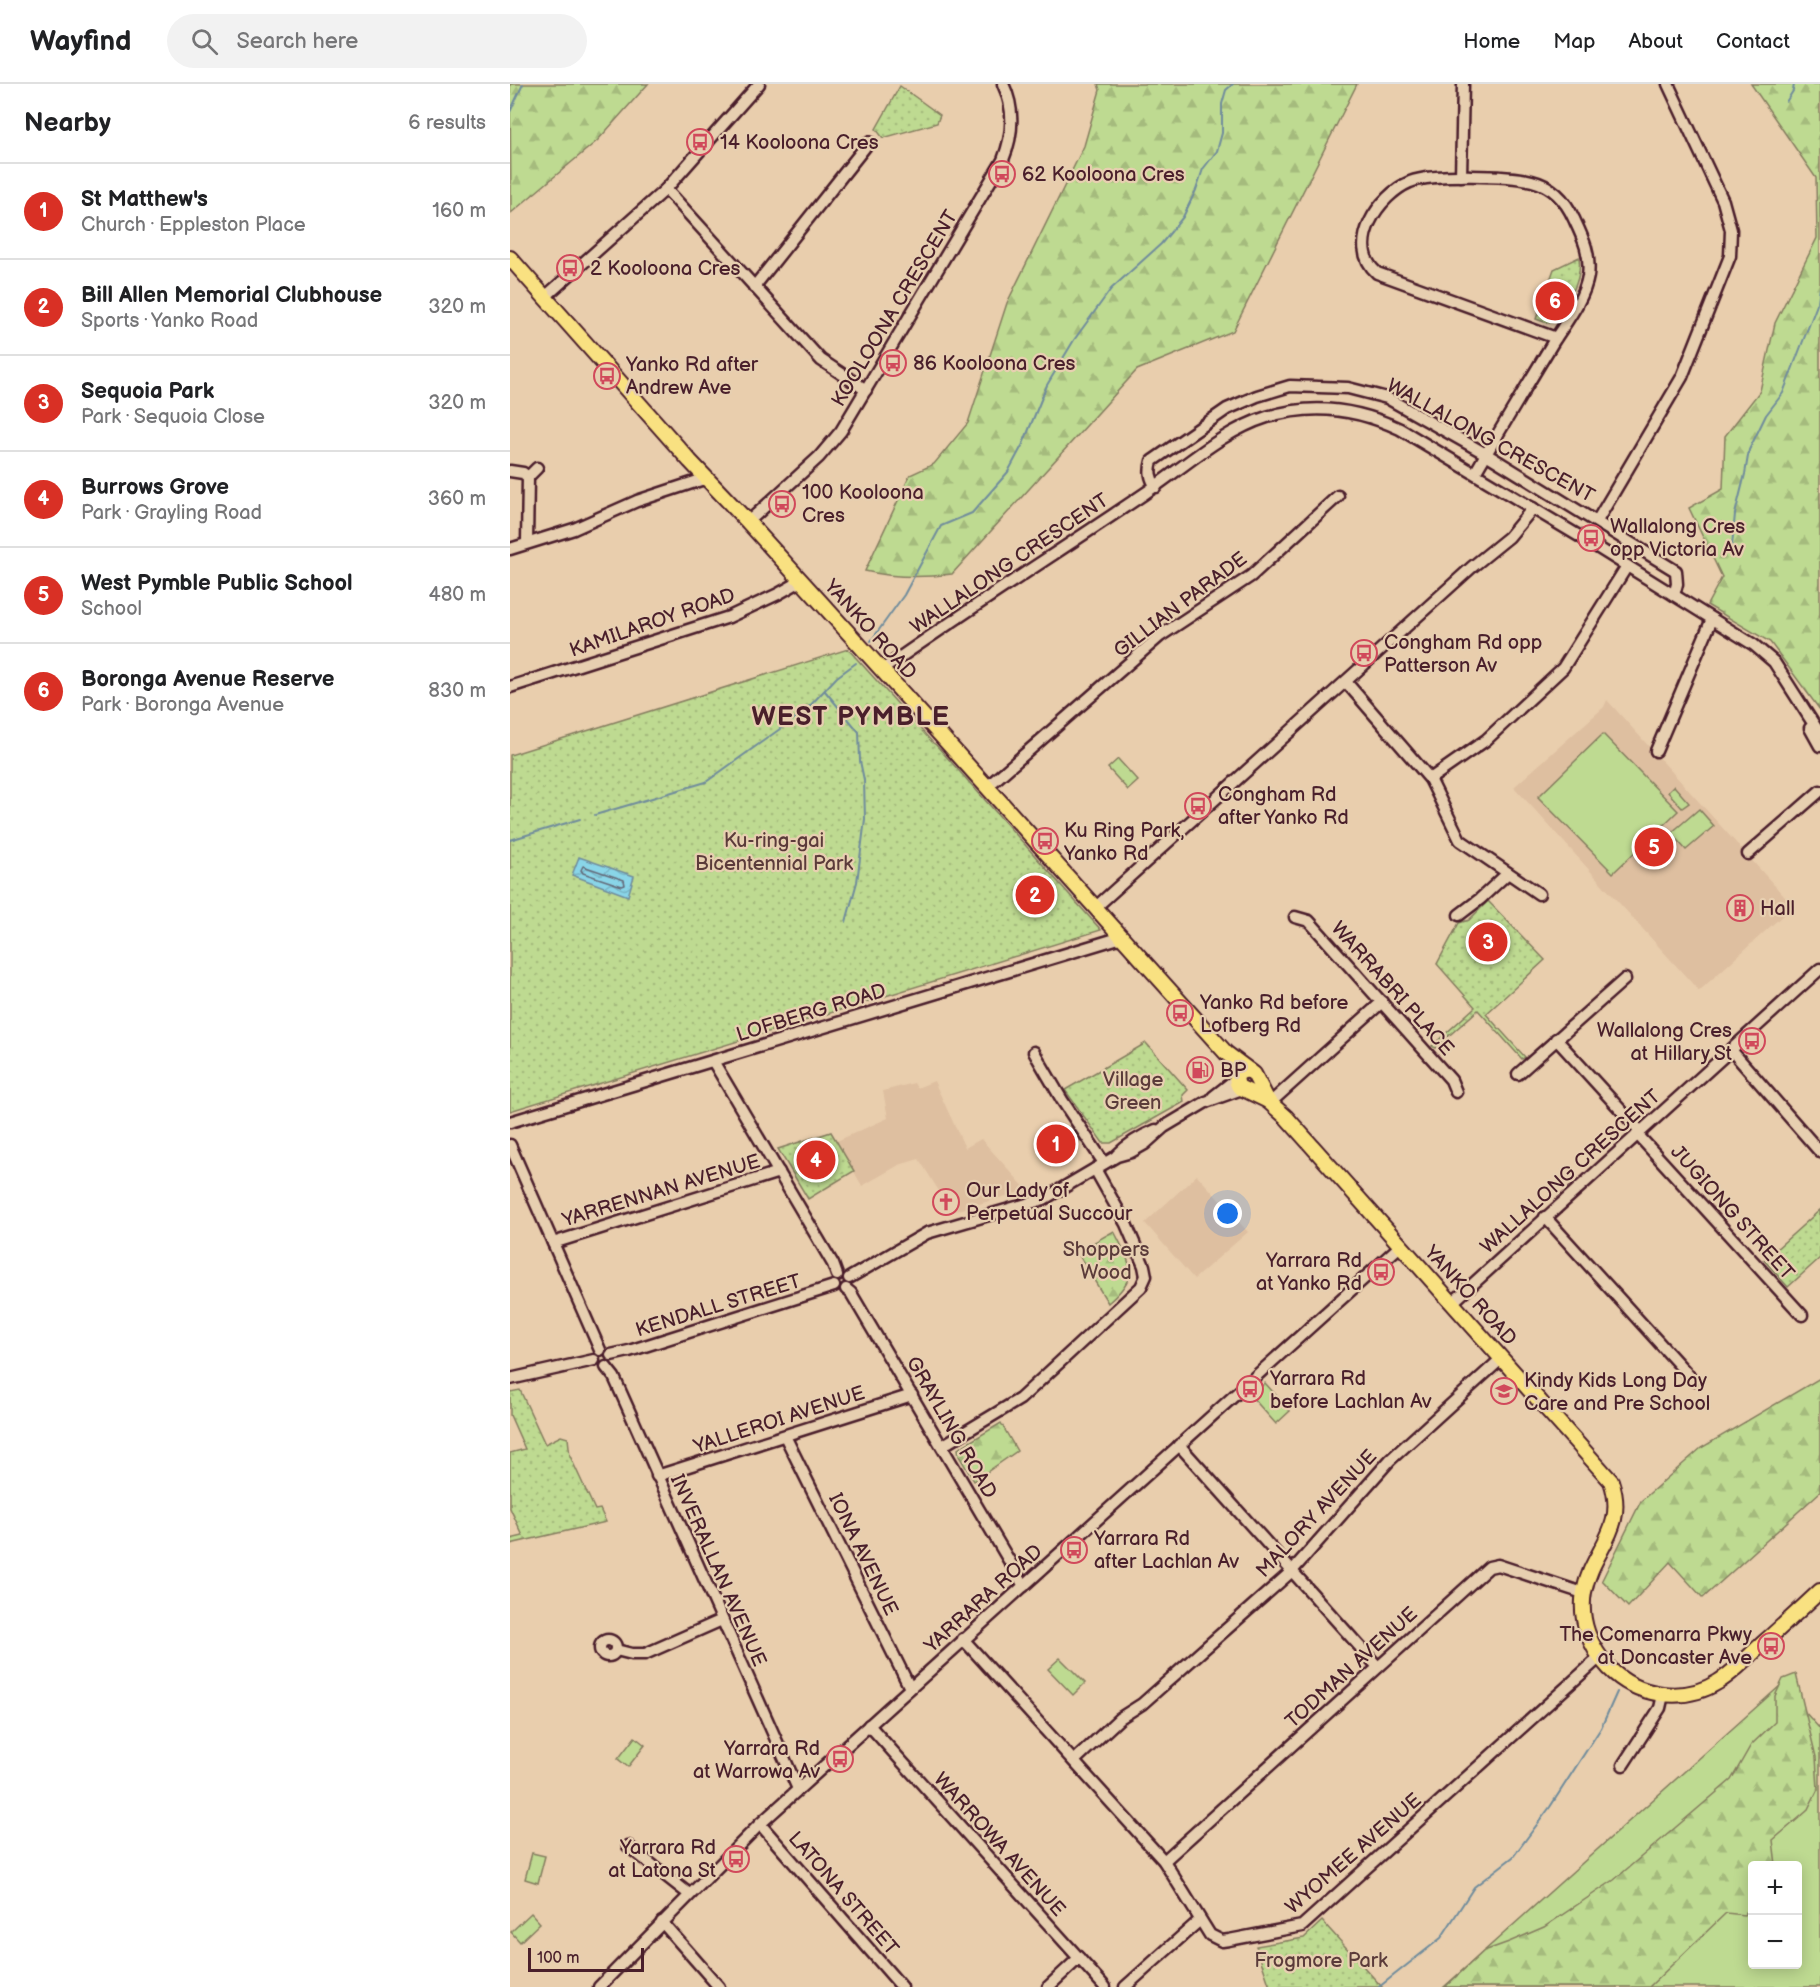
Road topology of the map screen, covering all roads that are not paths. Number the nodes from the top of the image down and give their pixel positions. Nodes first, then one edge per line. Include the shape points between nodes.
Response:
1 (759, 84) edge
2 (1003, 84) edge
3 (1463, 84) edge
4 (1668, 84) edge
5 (869, 142) dead end
6 (1461, 176) junction
7 (666, 189) junction
8 (510, 258) edge
9 (754, 287) junction
10 (545, 297) junction
11 (1556, 338) junction
12 (866, 390) junction
13 (1486, 454) junction
14 (537, 468) dead end
15 (510, 471) edge
16 (1475, 472) junction
17 (528, 477) junction
18 (707, 478) junction
19 (1156, 486) junction
20 (1338, 496) dead end
21 (1533, 508) junction
22 (1597, 521) junction
23 (748, 522) junction
24 (526, 543) junction
25 (510, 549) edge
26 (1627, 566) junction
27 (801, 581) junction
28 (1674, 595) junction
29 (1712, 619) junction
30 (882, 670) junction
31 (1346, 682) junction
32 (510, 687) edge
33 (1808, 716) junction
34 (1820, 734) edge
35 (1820, 746) edge
36 (1656, 751) dead end
37 (1430, 779) junction
38 (987, 788) junction
39 (1820, 791) edge
40 (1748, 854) dead end
41 (1508, 873) junction
42 (1539, 894) dead end
43 (1096, 907) junction
44 (1459, 915) dead end
45 (1295, 917) dead end
46 (1122, 937) junction
47 (1820, 969) edge
48 (1625, 979) dead end
49 (1382, 1002) junction
50 (1556, 1039) junction
51 (1731, 1050) junction
52 (1034, 1052) dead end
53 (1226, 1053) junction
54 (713, 1061) junction
55 (1518, 1074) dead end
56 (1253, 1075) junction
57 (1240, 1084) junction
58 (1456, 1092) dead end
59 (1269, 1102) junction
60 (510, 1122) edge
61 (1639, 1132) junction
62 (510, 1145) edge
63 (1820, 1152) edge
64 (1099, 1166) junction
65 (779, 1172) junction
66 (1545, 1217) junction
67 (553, 1243) junction
68 (1400, 1246) junction
69 (836, 1280) junction
70 (848, 1283) junction
71 (1452, 1303) junction
72 (1802, 1315) dead end
73 (606, 1352) junction
74 (1502, 1358) junction
75 (594, 1360) junction
76 (606, 1367) junction
77 (510, 1379) edge
78 (1693, 1380) dead end
79 (912, 1395) junction
80 (785, 1436) junction
81 (1179, 1445) junction
82 (942, 1446) junction
83 (657, 1476) junction
84 (1291, 1572) junction
85 (1024, 1586) junction
86 (1584, 1593) junction
87 (1818, 1598) edge
88 (722, 1620) junction
89 (963, 1639) junction
90 (616, 1650) dead end
91 (1600, 1657) junction
92 (1378, 1667) junction
93 (910, 1688) junction
94 (1663, 1695) junction
95 (869, 1725) junction
96 (1074, 1761) junction
97 (1623, 1765) dead end
98 (798, 1789) junction
99 (760, 1824) junction
100 (628, 1846) dead end
101 (1164, 1861) junction
102 (689, 1894) junction
103 (1200, 1920) junction
104 (662, 1922) junction
105 (1079, 1958) junction
106 (599, 1987) edge
107 (719, 1987) edge
108 (902, 1987) edge
109 (1048, 1987) edge
110 (1105, 1987) edge
111 (1125, 1987) edge

1 - 7 street
2 - 12 street, KOOLOONA CRESCENT via 1012,116 1011,137 1003,160
3 - 6 street
4 - 22 street via 1723,201 1731,230 1730,256 1682,377
5 - 9 street
6 - 11 street via 1539,183 1569,207 1588,252 1589,267 1585,286
6 - 11 street via 1415,180 1395,190 1379,207 1368,228 1364,249 1370,267 1377,273
7 - 9 street
7 - 10 street
8 - 10 main road, YANKO ROAD
9 - 12 street via 820,360
10 - 18 main road, YANKO ROAD
11 - 13 street
12 - 23 street, KOOLOONA CRESCENT via 841,431 819,457
13 - 16 street
13 - 19 street, WALLALONG CRESCENT via 1387,398 1348,388 1290,386 1227,409 1152,461 1151,479
13 - 22 street, WALLALONG CRESCENT
14 - 17 street
15 - 17 street
16 - 19 street, WALLALONG CRESCENT via 1381,420 1344,411 1294,410 1238,428
16 - 21 street, WALLALONG CRESCENT
17 - 24 street
18 - 23 main road, YANKO ROAD
18 - 24 street via 637,501 574,529
19 - 30 street, WALLALONG CRESCENT
20 - 38 street, GILLIAN PARADE via 1251,576 1160,636
21 - 26 street, WALLALONG CRESCENT
21 - 31 street via 1509,537
22 - 28 street, WALLALONG CRESCENT via 1676,571
23 - 27 main road, YANKO ROAD
24 - 25 street
26 - 28 street, WALLALONG CRESCENT
26 - 37 street via 1563,668 1486,740
27 - 30 main road, YANKO ROAD
27 - 32 street, KAMILAROY ROAD via 729,618
28 - 29 street, WALLALONG CRESCENT
29 - 33 street, WALLALONG CRESCENT via 1768,655
29 - 36 street
30 - 38 main road, YANKO ROAD
31 - 37 street
31 - 43 street
33 - 34 street, WALLALONG CRESCENT
33 - 35 street, WALLALONG CRESCENT via 1809,727
37 - 41 street via 1460,840
38 - 43 main road, YANKO ROAD
39 - 40 street
41 - 42 street
41 - 44 street
43 - 46 main road, YANKO ROAD
45 - 49 street, WARRABRI PLACE via 1309,921
46 - 53 main road, YANKO ROAD
46 - 54 street, LOFBERG ROAD
47 - 51 street, WALLALONG CRESCENT
48 - 50 street
49 - 58 street, WARRABRI PLACE via 1452,1080
49 - 59 street
50 - 55 street
50 - 61 street, JUGIONG STREET
51 - 61 street, WALLALONG CRESCENT
51 - 63 street
52 - 64 street
53 - 56 main road, YANKO ROAD
53 - 57 main road, YANKO ROAD
54 - 60 street, LOFBERG ROAD
54 - 65 street
56 - 57 main road via 1253,1087
56 - 59 main road, YANKO ROAD
57 - 59 main road, YANKO ROAD
57 - 64 street via 1164,1127 1145,1144
59 - 68 main road, YANKO ROAD
61 - 66 street, WALLALONG CRESCENT
61 - 72 street, JUGIONG STREET
62 - 67 street
64 - 70 street via 1044,1199 927,1233
64 - 82 street via 1144,1266 1146,1276 1141,1287 1020,1399
65 - 67 street, YARRENNAN AVENUE
65 - 69 street via 833,1264
66 - 71 street, WALLALONG CRESCENT
66 - 78 street
67 - 73 street
68 - 71 main road, YANKO ROAD
68 - 81 street, YARRARA ROAD
69 - 70 street via 838,1289
69 - 73 street, KENDALL STREET via 629,1351
70 - 79 street, GRAYLING ROAD
71 - 74 main road, YANKO ROAD
73 - 75 street via 595,1355
73 - 76 street via 611,1360
74 - 84 street, MALORY AVENUE via 1390,1460
74 - 86 main road, YANKO ROAD via 1611,1481 1616,1514
75 - 76 street via 600,1367
75 - 77 street
76 - 83 street, INVERALLAN AVENUE via 614,1377
79 - 80 street, YALLEROI AVENUE
79 - 82 street, GRAYLING ROAD
80 - 83 street, YALLEROI AVENUE
80 - 93 street, IONA AVENUE
81 - 84 street
81 - 85 street, YARRARA ROAD
82 - 85 street, GRAYLING ROAD
83 - 88 street, INVERALLAN AVENUE
84 - 92 street
84 - 96 street, MALORY AVENUE
85 - 89 street, YARRARA ROAD
86 - 91 main road via 1586,1627
86 - 92 street, TODMAN AVENUE via 1493,1565
87 - 94 main road via 1717,1683 1704,1689
88 - 90 street via 645,1654
88 - 98 street, INVERALLAN AVENUE
89 - 93 street, YARRARA ROAD
89 - 96 street, WYOMEE AVENUE
91 - 94 main road via 1626,1682
91 - 103 street, WYOMEE AVENUE via 1302,1926 1222,1941 1210,1935
92 - 101 street, TODMAN AVENUE
93 - 95 street, YARRARA ROAD
94 - 97 street via 1660,1708
95 - 98 street, YARRARA ROAD
95 - 105 street, WARROWA AVENUE
96 - 101 street, WYOMEE AVENUE
98 - 99 street, YARRARA ROAD
99 - 102 street, YARRARA ROAD
99 - 108 street, LATONA STREET
100 - 102 street
101 - 103 street, WYOMEE AVENUE
102 - 104 street, YARRARA ROAD
103 - 111 street
104 - 106 street, YARRARA ROAD
104 - 107 street
105 - 109 street
105 - 110 street, WARROWA AVENUE

